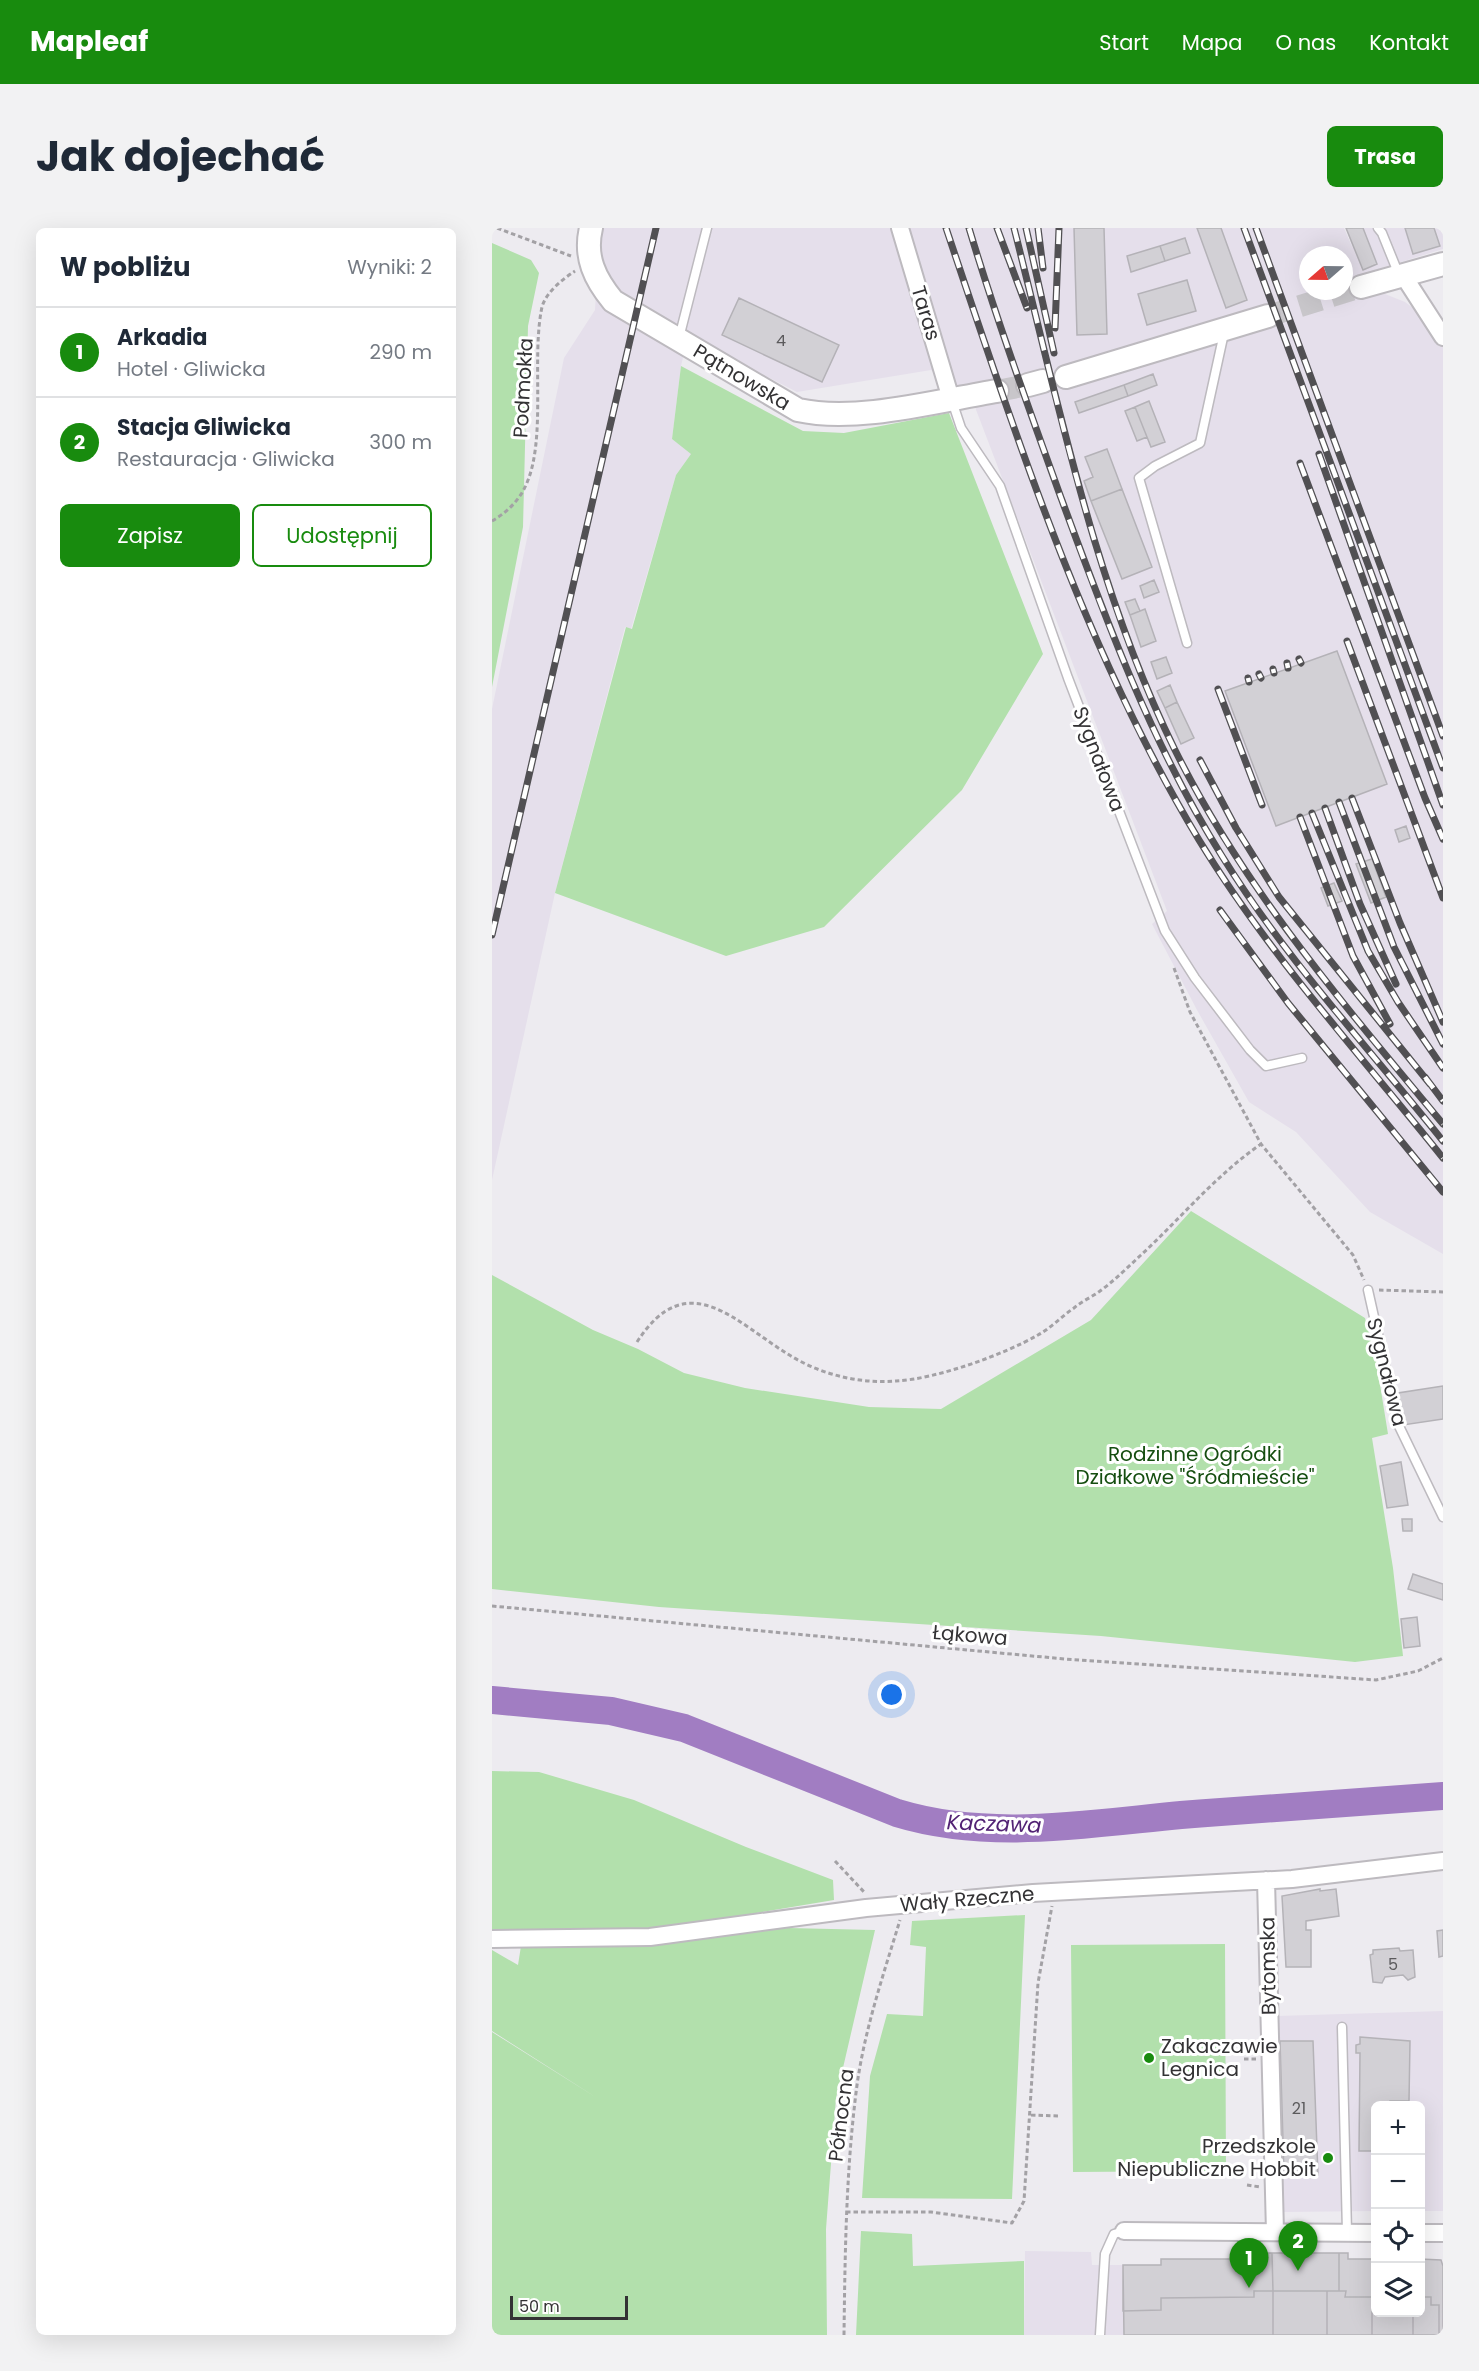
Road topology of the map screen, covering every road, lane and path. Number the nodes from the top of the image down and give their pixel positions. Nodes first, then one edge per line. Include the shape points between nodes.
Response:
1 (497, 228) edge
2 (591, 228) edge
3 (707, 228) edge
4 (900, 228) edge
5 (1378, 228) edge
6 (589, 262) junction
7 (1443, 264) edge
8 (1401, 275) junction
9 (1361, 287) tunnel mouth
10 (1268, 316) tunnel mouth
11 (1225, 330) junction
12 (1443, 337) edge
13 (679, 339) junction
14 (1066, 377) dead end
15 (997, 391) tunnel mouth
16 (951, 399) junction
17 (492, 521) edge
18 (1187, 643) dead end
19 (1173, 965) dead end
20 (1302, 1058) dead end
21 (1262, 1144) junction
22 (1368, 1290) junction
23 (1443, 1292) edge
24 (637, 1342) dead end
25 (1443, 1517) edge
26 (492, 1606) edge
27 (1443, 1658) edge
28 (835, 1861) dead end
29 (1443, 1861) edge
30 (1266, 1881) junction
31 (1054, 1892) junction
32 (905, 1905) junction
33 (879, 1907) junction
34 (492, 1940) edge
35 (1342, 2027) dead end
36 (1244, 2059) dead end
37 (1254, 2059) dead end
38 (1030, 2115) junction
39 (1059, 2116) dead end
40 (846, 2212) junction
41 (1124, 2231) joint
42 (1275, 2232) junction
43 (1347, 2232) junction
44 (1371, 2233) edge
45 (1425, 2233) edge
46 (1443, 2233) edge
47 (844, 2335) edge
48 (1100, 2335) edge

1 - 6 path
2 - 6 street
3 - 13 lane
4 - 16 street, Taras
5 - 8 lane
6 - 13 street, Pątnowska via 599,284 613,301
6 - 17 path, Podmokła via 560,280 542,305 534,450 526,485 507,512
7 - 8 street
8 - 9 street
8 - 12 street
10 - 11 street
11 - 14 street
11 - 18 lane via 1200,443 1139,478
13 - 16 street, Pątnowska via 798,410 822,416
15 - 16 street, Pątnowska
16 - 20 lane, Sygnałowa via 961,428 1000,486 1165,931 1195,978 1266,1066
19 - 21 path via 1190,1012
21 - 22 path via 1353,1255
21 - 24 path via 1179,1215 1143,1254 1099,1292 1039,1335 1000,1353 941,1372 878,1382 827,1373 792,1357 741,1320 708,1305 672,1306 648,1324
22 - 23 path
22 - 25 lane, Sygnałowa via 1398,1424
26 - 27 path, Łąkowa via 1065,1659 1376,1680 1418,1671
28 - 33 path
29 - 30 street, Wały Rzeczne
30 - 31 street, Wały Rzeczne
30 - 42 street, Bytomska
31 - 32 street, Wały Rzeczne
31 - 38 path via 1038,1983
32 - 33 street, Wały Rzeczne
32 - 40 path, Północna via 879,1988 856,2091
33 - 34 street, Wały Rzeczne via 644,1937
35 - 43 lane
36 - 37 path
38 - 39 path
38 - 40 path via 1024,2201 1012,2223 931,2212
40 - 47 path, Północna
41 - 42 street
41 - 48 lane via 1114,2234 1105,2254
42 - 43 street
43 - 44 street
45 - 46 street

